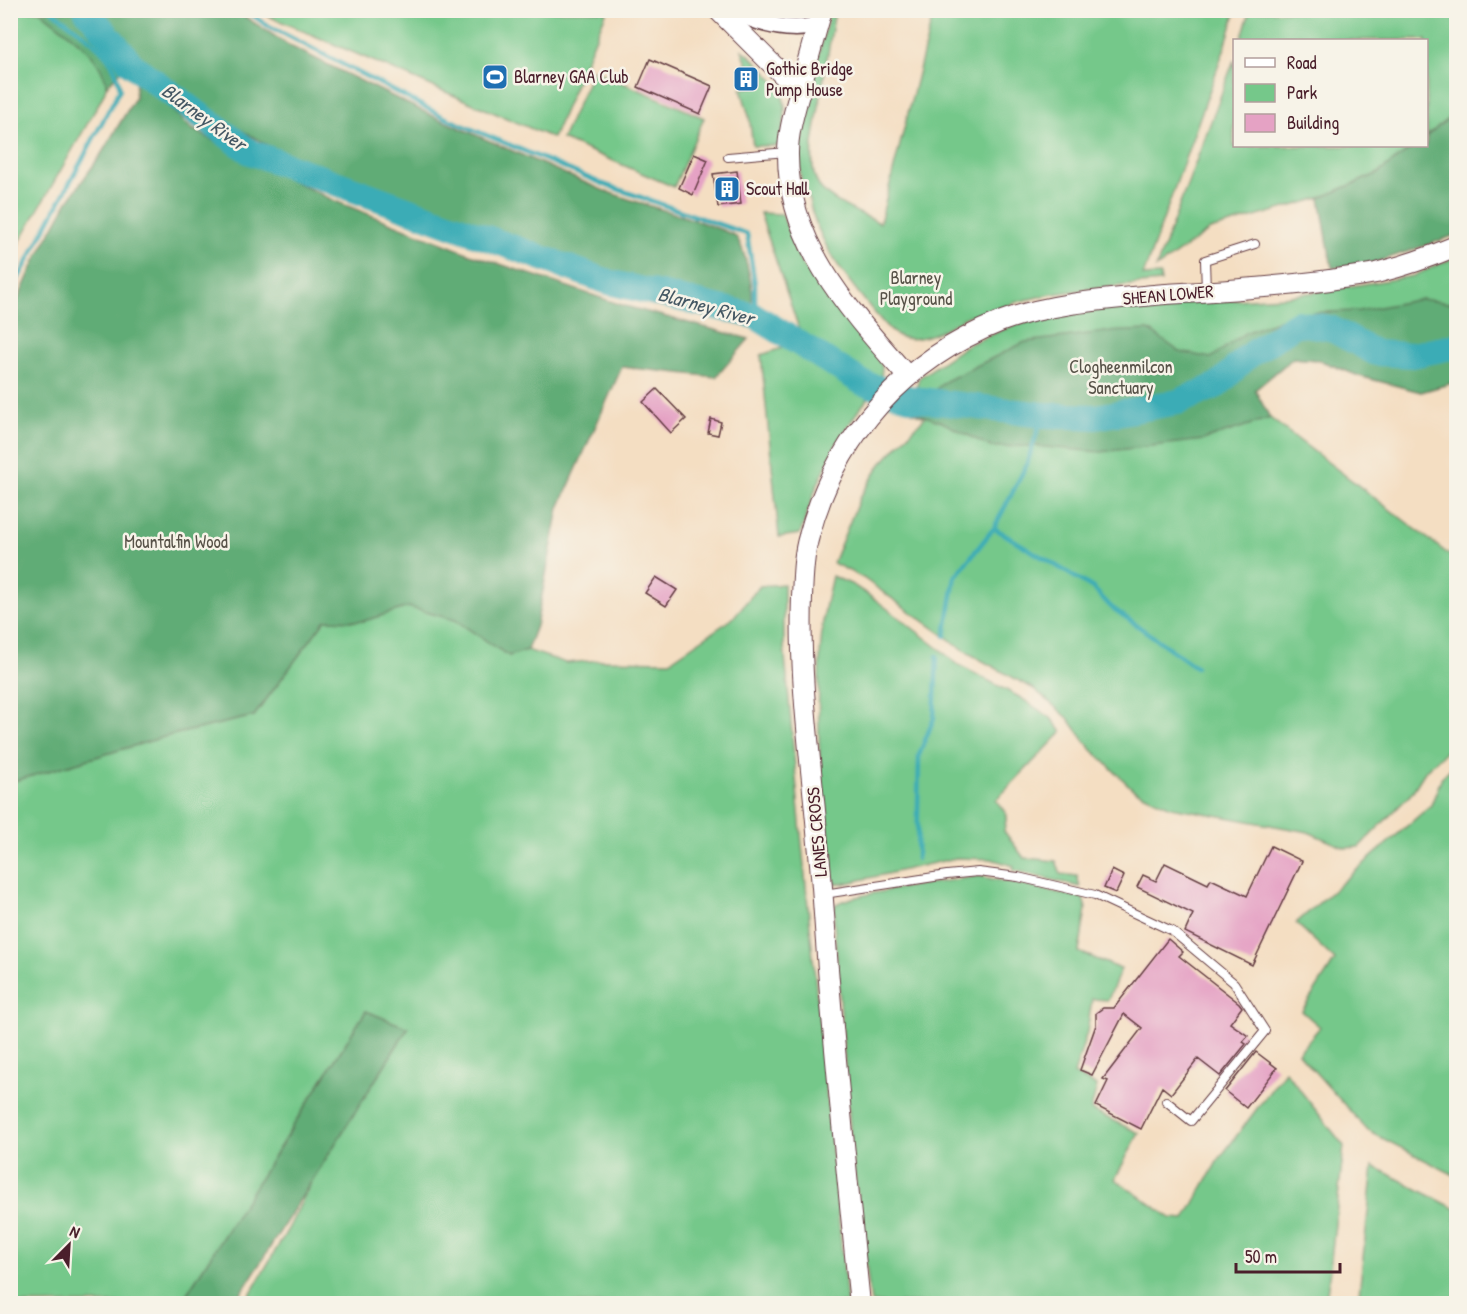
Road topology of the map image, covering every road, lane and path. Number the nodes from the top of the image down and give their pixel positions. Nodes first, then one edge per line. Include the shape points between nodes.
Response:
1 (718, 10) edge
2 (732, 10) edge
3 (820, 18) edge
4 (800, 92) junction
5 (788, 152) junction
6 (728, 157) dead end
7 (1255, 244) dead end
8 (1456, 246) edge
9 (1206, 291) junction
10 (887, 353) junction
11 (930, 360) junction
12 (902, 382) junction
13 (823, 894) junction
14 (1166, 1101) dead end
15 (860, 1304) edge

1 - 4 street
2 - 3 street via 774,27 801,29
3 - 4 street
4 - 5 street
5 - 6 lane
5 - 10 street via 798,223 821,269
7 - 9 lane via 1205,260
8 - 9 street, SHEAN LOWER via 1373,274
9 - 11 street, SHEAN LOWER via 1043,308 964,339
10 - 11 street via 917,364
10 - 12 street
11 - 12 street, SHEAN LOWER
12 - 13 street, LANES CROSS via 873,410 846,447 823,492 807,540 801,638
13 - 14 lane via 978,872 1095,895 1172,931 1234,983 1265,1031 1191,1121
13 - 15 street, LANES CROSS

